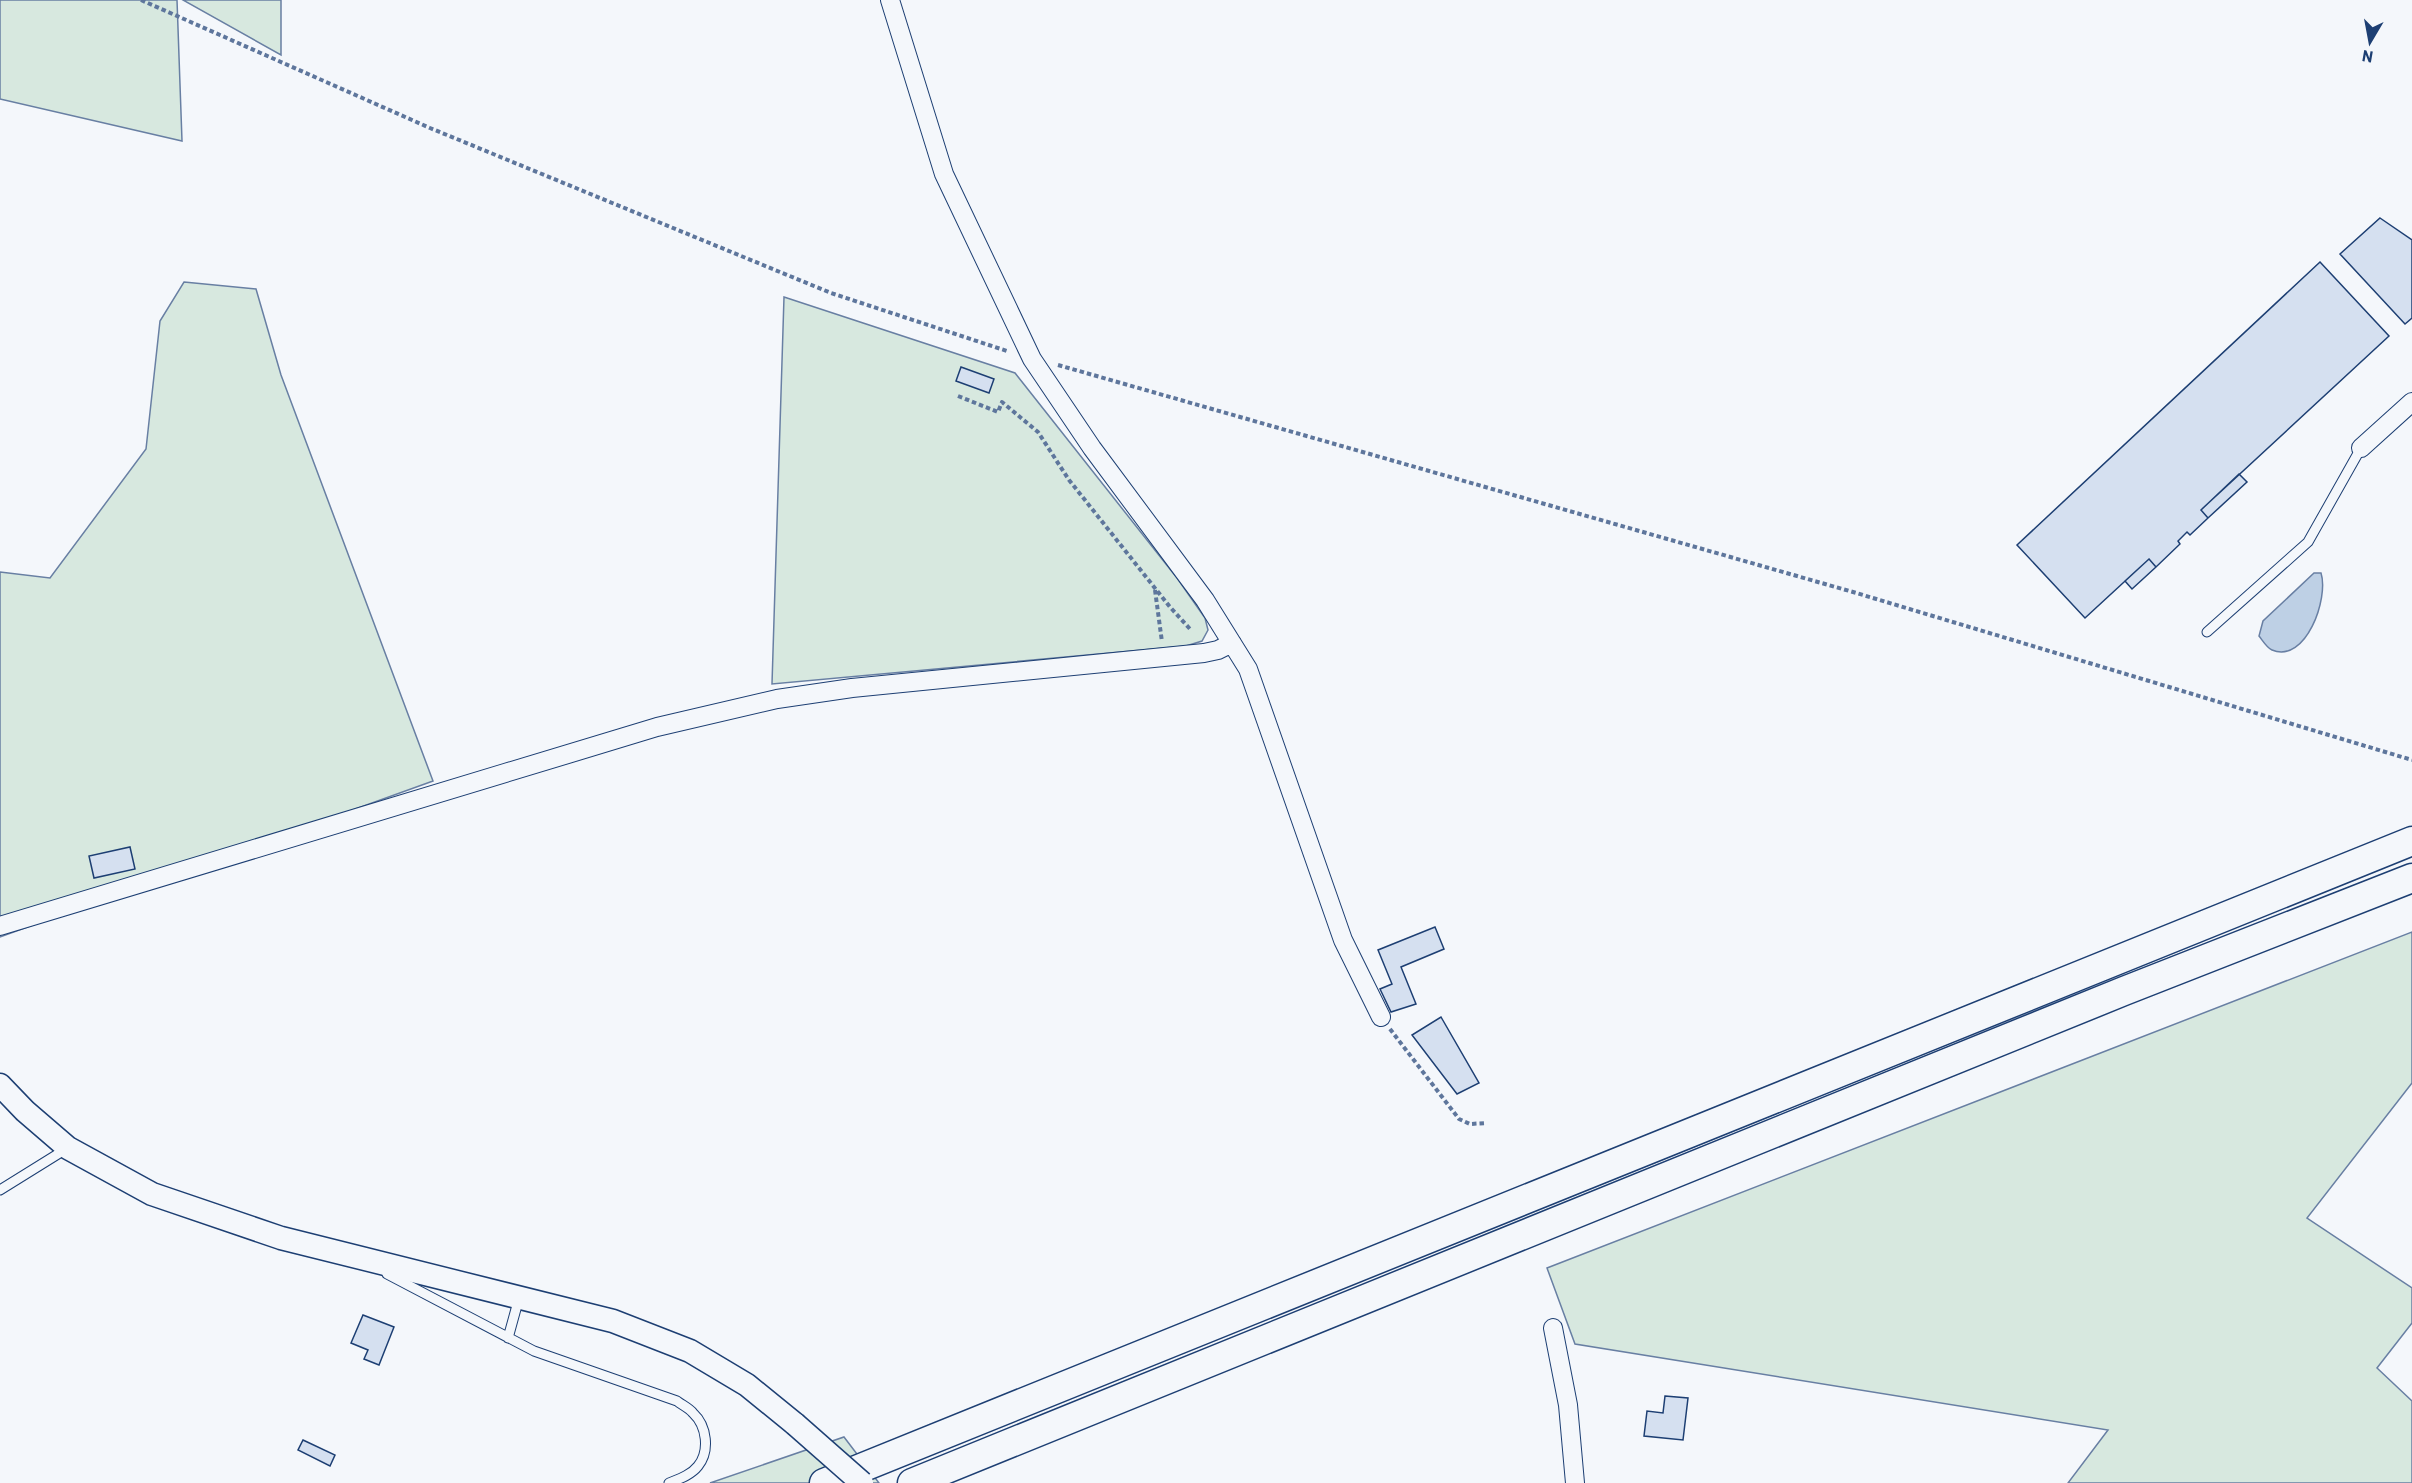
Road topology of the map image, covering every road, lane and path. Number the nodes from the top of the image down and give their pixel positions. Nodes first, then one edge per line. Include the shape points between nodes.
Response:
1 (141, 0) edge
2 (890, 0) edge
3 (1032, 359) junction
4 (958, 396) dead end
5 (2412, 402) edge
6 (2361, 448) joint
7 (1155, 589) junction
8 (1190, 629) dead end
9 (2207, 632) dead end
10 (1232, 643) junction
11 (1164, 657) junction
12 (2412, 760) edge
13 (2412, 841) edge
14 (2412, 878) edge
15 (0, 926) edge
16 (1381, 1017) joint
17 (0, 1085) edge
18 (1486, 1123) dead end
19 (68, 1148) junction
20 (0, 1190) edge
21 (358, 1259) junction
22 (519, 1298) junction
23 (1553, 1328) dead end
24 (508, 1338) junction
25 (669, 1483) edge
26 (824, 1483) edge
27 (862, 1483) edge
28 (912, 1483) edge
29 (1575, 1483) edge

1 - 3 path via 430,128 831,293
2 - 3 street via 944,174
3 - 10 street
3 - 12 path via 1853,592
4 - 7 path via 998,412 1002,402 1038,432 1069,480
5 - 6 street
6 - 9 lane via 2308,542
7 - 8 path
7 - 11 path
10 - 11 street via 1204,653
10 - 16 street via 1248,669 1342,940
11 - 15 street via 777,699 657,727
13 - 26 highway
14 - 28 highway
16 - 18 path via 1459,1119 1470,1124
17 - 19 street
19 - 20 lane
19 - 21 street via 152,1194 281,1238
21 - 22 street
21 - 24 lane
22 - 24 lane
22 - 27 street, bridge via 612,1320 690,1351 747,1385
23 - 29 street via 1568,1405
24 - 25 lane via 534,1351 677,1401 694,1413 704,1430 705,1449 698,1466

